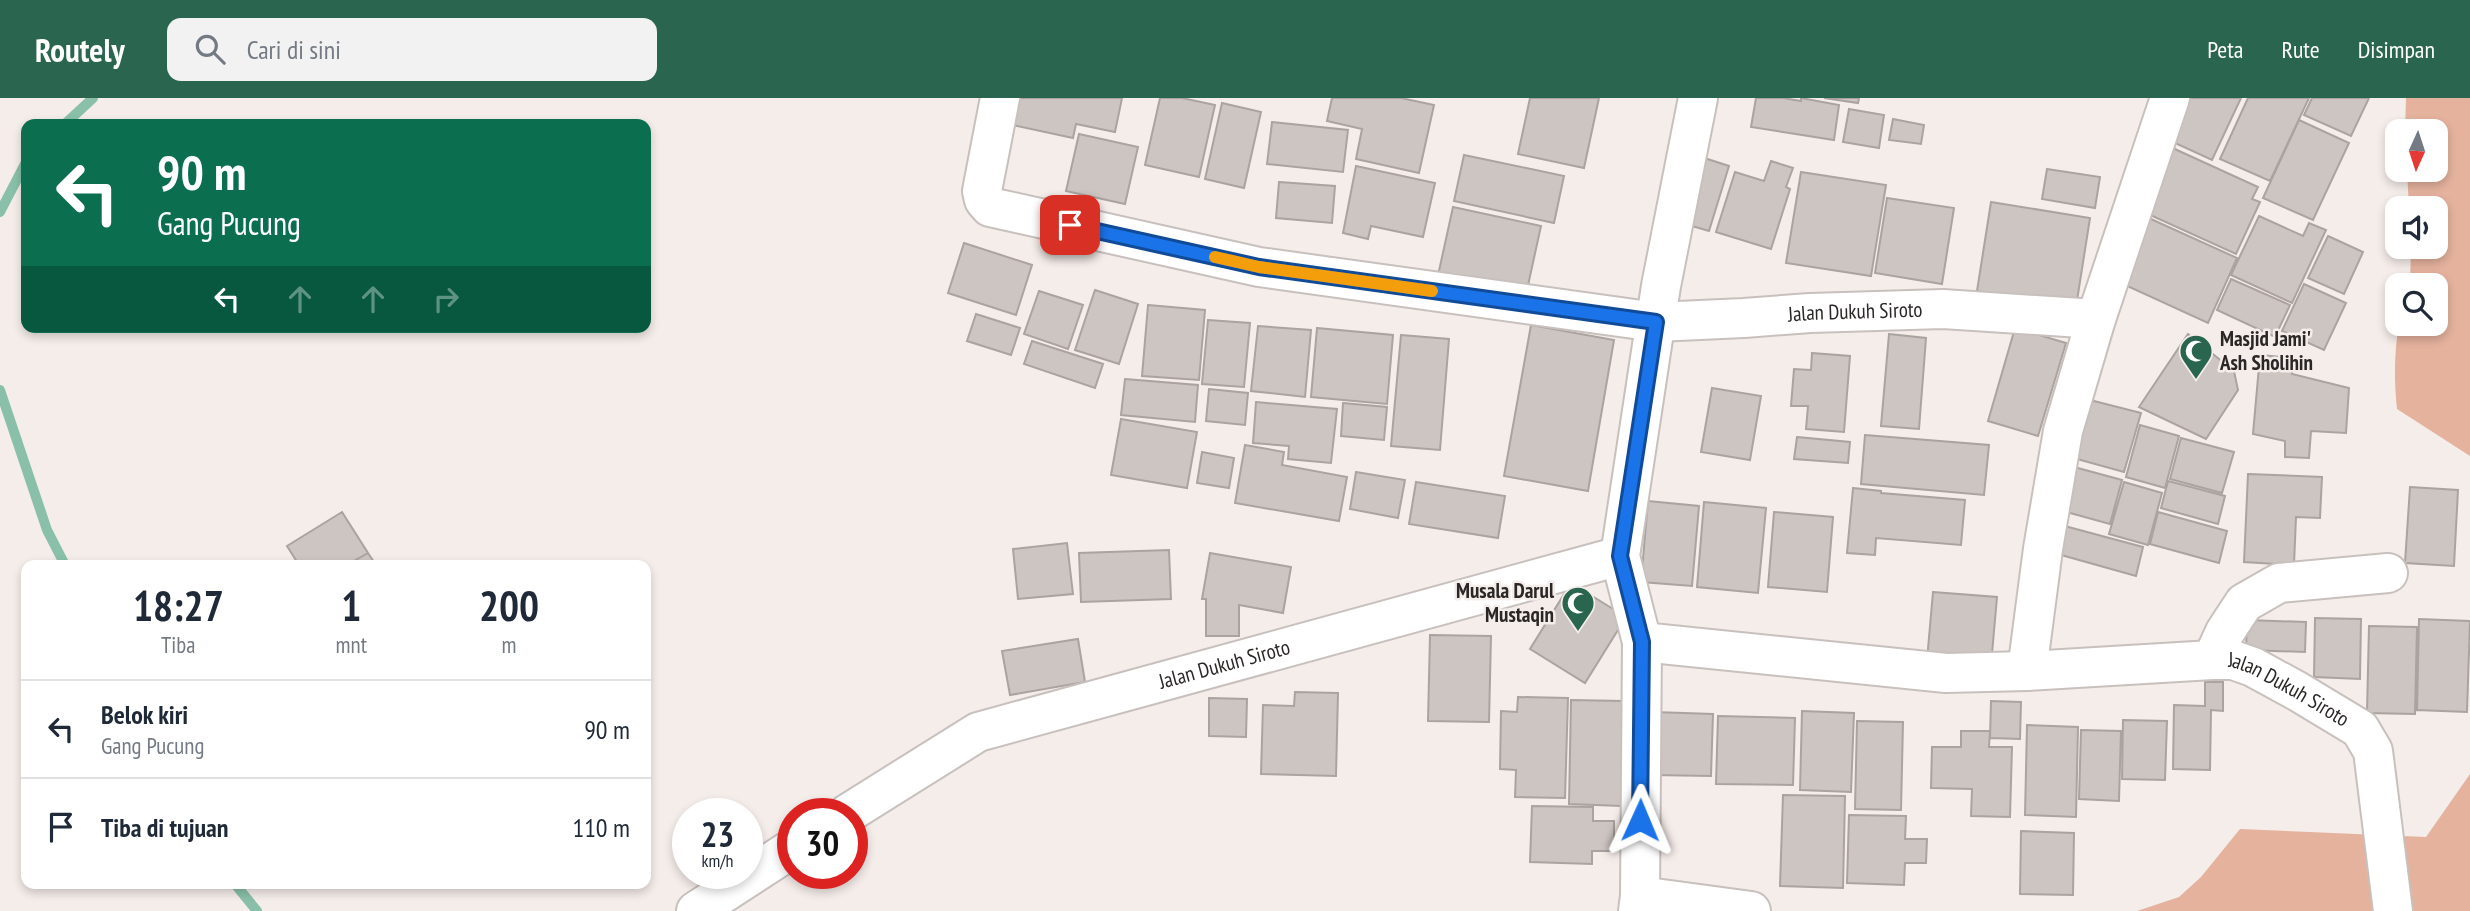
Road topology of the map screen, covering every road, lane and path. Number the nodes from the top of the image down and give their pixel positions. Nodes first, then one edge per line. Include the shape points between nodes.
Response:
1 (1000, 98) edge
2 (1699, 98) edge
3 (2170, 98) edge
4 (2096, 319) junction
5 (1656, 322) junction
6 (1620, 556) junction
7 (2388, 573) dead end
8 (1642, 642) junction
9 (2212, 660) junction
10 (2027, 671) junction
11 (868, 801) edge
12 (777, 858) edge
13 (1639, 904) edge
14 (696, 911) edge
15 (1751, 911) edge
16 (2392, 911) edge

1 - 5 street, Jalan Dukuh Siroto via 982,191 990,207 1259,267
2 - 5 street
3 - 4 street
4 - 5 street, Jalan Dukuh Siroto via 1943,309
4 - 10 street via 2063,431
5 - 6 street
6 - 8 street
6 - 11 street, Jalan Dukuh Siroto via 978,732
7 - 9 street via 2278,583 2244,603
8 - 10 street, Jalan Dukuh Siroto via 1946,673
8 - 13 street
9 - 10 street, Jalan Dukuh Siroto
9 - 16 street, Jalan Dukuh Siroto via 2234,660 2253,667 2360,729 2373,751
12 - 14 street
13 - 15 street

